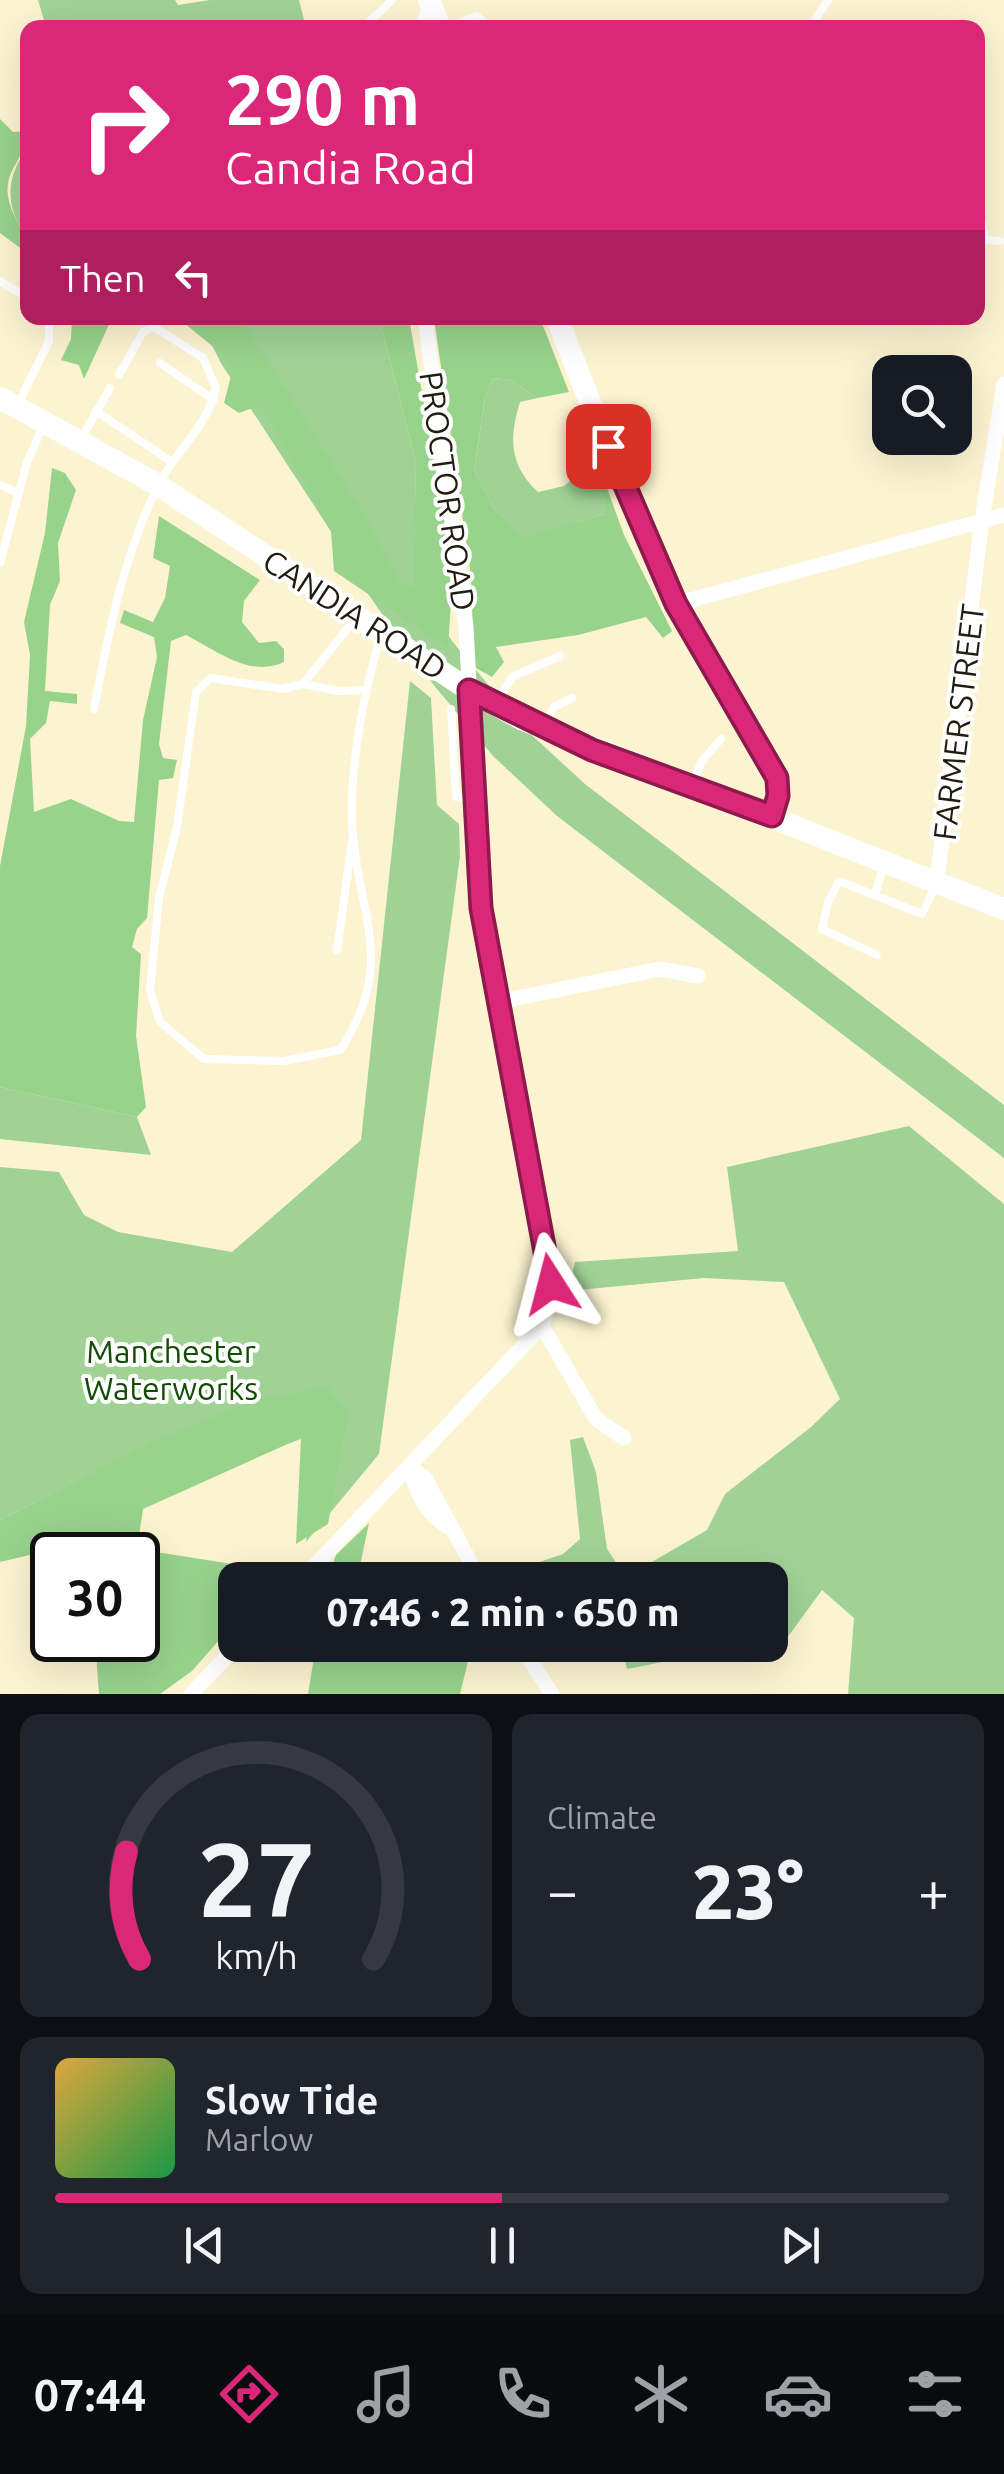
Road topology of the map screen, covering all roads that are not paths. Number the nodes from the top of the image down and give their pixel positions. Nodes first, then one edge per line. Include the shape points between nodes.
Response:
1 (392, 0) edge
2 (371, 20) edge
3 (985, 240) edge
4 (1000, 241) dead end
5 (48, 325) edge
6 (425, 325) edge
7 (560, 325) edge
8 (160, 362) dead end
9 (119, 375) dead end
10 (1004, 384) edge
11 (110, 388) dead end
12 (214, 400) junction
13 (9, 402) edge
14 (96, 410) junction
15 (46, 420) junction
16 (81, 439) junction
17 (172, 462) junction
18 (0, 485) edge
19 (158, 485) junction
20 (20, 493) junction
21 (1004, 514) edge
22 (982, 520) junction
23 (0, 563) edge
24 (676, 604) junction
25 (358, 616) junction
26 (382, 632) junction
27 (560, 656) dead end
28 (303, 684) junction
29 (368, 690) junction
30 (469, 690) junction
31 (572, 698) dead end
32 (494, 705) junction
33 (94, 708) dead end
34 (451, 709) dead end
35 (543, 729) junction
36 (452, 739) junction
37 (472, 739) junction
38 (721, 739) dead end
39 (690, 787) junction
40 (474, 798) junction
41 (772, 816) junction
42 (354, 833) junction
43 (885, 861) junction
44 (937, 881) junction
45 (875, 894) junction
46 (1004, 908) edge
47 (336, 951) dead end
48 (877, 955) dead end
49 (698, 976) dead end
50 (498, 1002) junction
51 (542, 1326) junction
52 (624, 1438) dead end
53 (410, 1467) junction
54 (318, 1562) edge
55 (469, 1562) edge
56 (222, 1662) edge
57 (528, 1662) edge
58 (543, 1691) edge
59 (191, 1694) edge

1 - 2 lane
3 - 4 lane
5 - 13 lane via 49,341
6 - 30 street, PROCTOR ROAD
7 - 24 main road
8 - 12 lane
9 - 12 lane via 143,332 154,327 203,358 214,376
10 - 22 street, FARMER STREET
11 - 14 lane
12 - 17 lane
13 - 15 main road, CANDIA ROAD
14 - 16 lane
14 - 17 lane
15 - 16 main road, CANDIA ROAD
15 - 20 lane
16 - 19 main road, CANDIA ROAD
17 - 19 lane
18 - 20 lane
19 - 25 main road, CANDIA ROAD
19 - 33 lane via 108,630
20 - 23 lane
21 - 22 street
22 - 24 street
22 - 44 street, FARMER STREET
24 - 41 main road via 777,778
25 - 26 main road, CANDIA ROAD
25 - 28 lane
26 - 29 lane
26 - 30 main road, CANDIA ROAD
27 - 32 lane via 512,677
28 - 29 lane
28 - 42 lane via 283,689 211,678 196,692 159,898 150,991 160,1022 185,1047 204,1059 242,1062 340,1050 367,997 372,959
29 - 42 lane
30 - 32 main road, CANDIA ROAD
30 - 37 street, PROCTOR ROAD
31 - 35 lane via 554,706
32 - 35 main road, CANDIA ROAD
34 - 36 lane
35 - 39 main road, CANDIA ROAD
36 - 37 lane
36 - 40 lane via 456,797
37 - 40 street, PROCTOR ROAD
38 - 39 lane
39 - 41 main road, CANDIA ROAD
40 - 50 street, PROCTOR ROAD via 481,908
41 - 43 main road, CANDIA ROAD
42 - 47 lane
43 - 44 main road, CANDIA ROAD
43 - 45 lane
44 - 45 lane via 925,913
44 - 46 main road, CANDIA ROAD
45 - 48 lane via 840,881 822,929
49 - 50 street via 660,969
50 - 51 street, PROCTOR ROAD via 547,1253 550,1300
51 - 52 street via 596,1419
51 - 53 street
53 - 54 street
53 - 55 street via 425,1478
56 - 59 street
57 - 58 street

